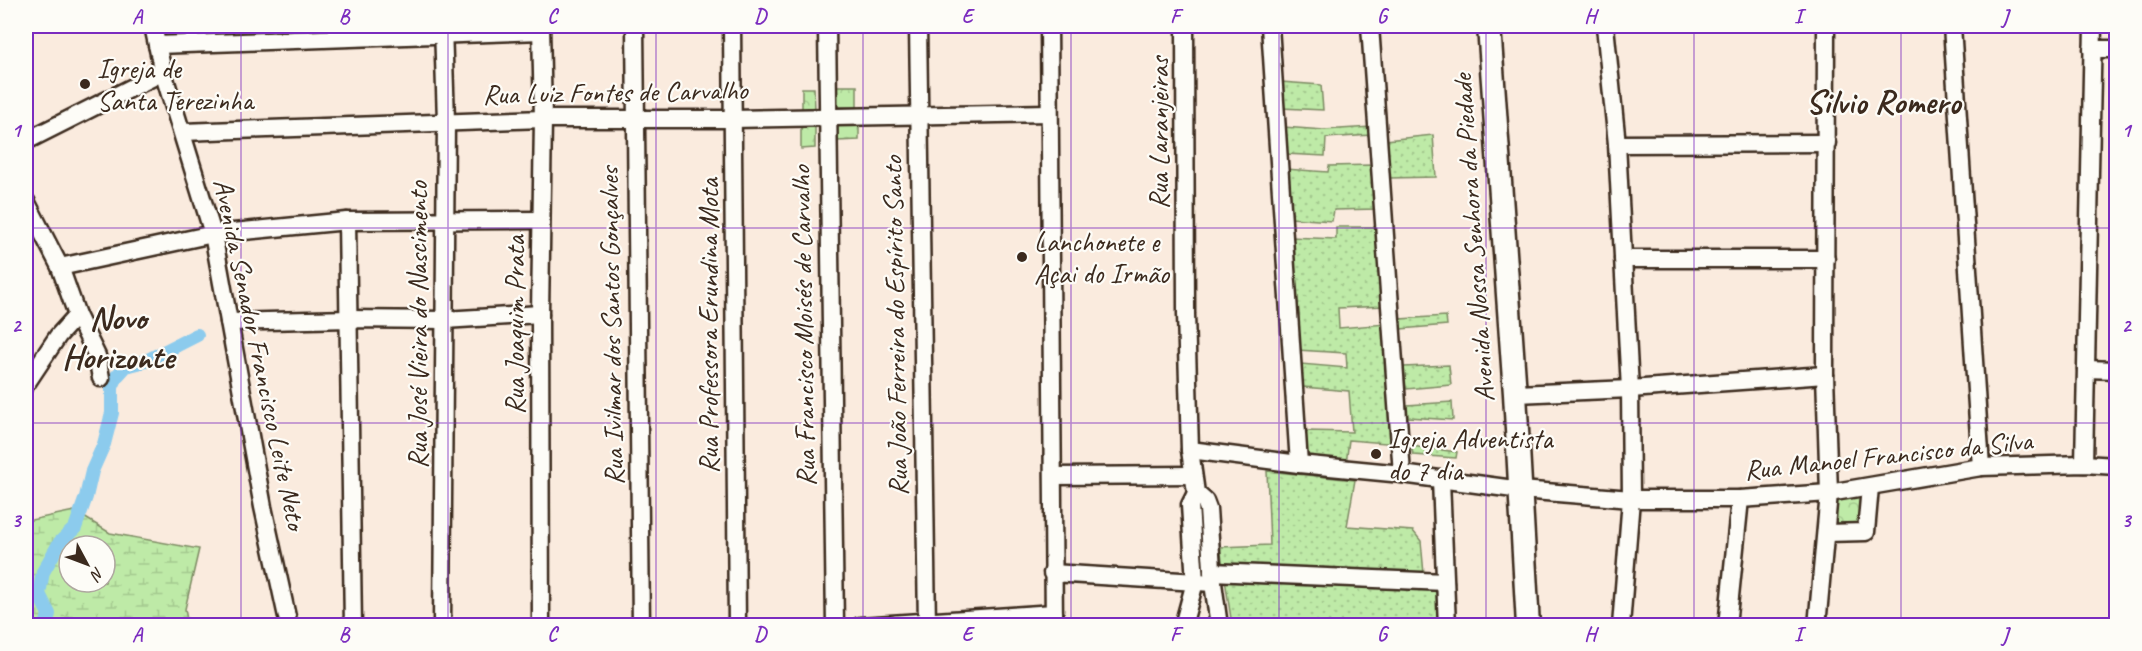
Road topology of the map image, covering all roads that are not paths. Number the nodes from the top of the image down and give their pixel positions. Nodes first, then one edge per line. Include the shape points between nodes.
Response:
1 (153, 26) edge
2 (635, 26) edge
3 (732, 26) edge
4 (827, 26) edge
5 (918, 26) edge
6 (1049, 26) edge
7 (1185, 26) edge
8 (1270, 26) edge
9 (1370, 26) edge
10 (1489, 26) edge
11 (1605, 26) edge
12 (1826, 26) edge
13 (1952, 26) edge
14 (2093, 26) edge
15 (541, 28) edge
16 (443, 30) edge
17 (157, 45) junction
18 (2092, 49) junction
19 (2116, 49) edge
20 (163, 72) junction
21 (1049, 113) junction
22 (918, 114) junction
23 (827, 117) junction
24 (543, 119) junction
25 (733, 119) junction
26 (636, 120) junction
27 (446, 121) junction
28 (183, 132) junction
29 (26, 141) edge
30 (1827, 143) junction
31 (1617, 144) junction
32 (26, 201) edge
33 (444, 220) junction
34 (542, 220) junction
35 (347, 221) junction
36 (213, 234) junction
37 (1623, 259) junction
38 (1826, 259) junction
39 (60, 267) junction
40 (540, 314) junction
41 (77, 315) junction
42 (349, 319) junction
43 (444, 320) junction
44 (229, 322) junction
45 (2086, 369) junction
46 (2116, 369) edge
47 (1826, 375) junction
48 (101, 378) dead end
49 (26, 384) edge
50 (1630, 388) junction
51 (1515, 394) junction
52 (1190, 450) junction
53 (1299, 464) junction
54 (2084, 464) junction
55 (2116, 466) edge
56 (1981, 467) junction
57 (1402, 474) junction
58 (1193, 475) junction
59 (1054, 476) junction
60 (1441, 480) junction
61 (1870, 487) junction
62 (1521, 489) junction
63 (1196, 493) junction
64 (1829, 493) junction
65 (1631, 499) junction
66 (1740, 499) junction
67 (1826, 533) junction
68 (1052, 573) junction
69 (1213, 578) junction
70 (1195, 582) junction
71 (1445, 582) junction
72 (1054, 619) edge
73 (927, 624) edge
74 (289, 626) edge
75 (353, 626) edge
76 (442, 626) edge
77 (542, 626) edge
78 (641, 626) edge
79 (737, 626) edge
80 (835, 626) edge
81 (860, 626) edge
82 (1183, 626) edge
83 (1219, 626) edge
84 (1447, 626) edge
85 (1528, 626) edge
86 (1621, 626) edge
87 (1727, 626) edge
88 (1817, 626) edge

1 - 17 street, Avenida Senador Francisco Leite Neto
2 - 26 street, Rua Ivilmar dos Santos Gonçalves
3 - 25 street, Rua Professora Erundina Mota
4 - 23 street, Rua Francisco Moisés de Carvalho
5 - 22 street, Rua João Ferreira do Espírito Santo
6 - 21 street
7 - 52 street, Rua Laranjeiras
8 - 53 street
9 - 57 street
10 - 51 main road, Avenida Nossa Senhora da Piedade
11 - 31 street
12 - 30 street
13 - 56 street
14 - 18 street
15 - 16 street
15 - 24 street, Rua Joaquim Prata
16 - 17 street
16 - 27 street, Rua José Vieira do Nascimento
17 - 20 street, Avenida Senador Francisco Leite Neto
18 - 19 street
18 - 45 street
20 - 28 street, Avenida Senador Francisco Leite Neto
20 - 29 street
21 - 22 street, Rua Luiz Fontes de Carvalho
21 - 59 street
22 - 23 street, Rua Luiz Fontes de Carvalho
22 - 73 street, Rua João Ferreira do Espírito Santo
23 - 25 street, Rua Luiz Fontes de Carvalho
23 - 80 street, Rua Francisco Moisés de Carvalho
24 - 26 street, Rua Luiz Fontes de Carvalho
24 - 27 street, Rua Luiz Fontes de Carvalho
24 - 34 street, Rua Joaquim Prata
25 - 26 street, Rua Luiz Fontes de Carvalho
25 - 79 street, Rua Professora Erundina Mota
26 - 78 street, Rua Ivilmar dos Santos Gonçalves
27 - 28 street, Rua Luiz Fontes de Carvalho
27 - 33 street, Rua José Vieira do Nascimento
28 - 36 street, Avenida Senador Francisco Leite Neto
30 - 31 street
30 - 38 street
31 - 37 street
32 - 39 street
33 - 34 street
33 - 35 street
33 - 43 street, Rua José Vieira do Nascimento
34 - 40 street, Rua Joaquim Prata
35 - 36 street
35 - 42 street
36 - 39 street
36 - 44 street, Avenida Senador Francisco Leite Neto
37 - 38 street
37 - 50 street
38 - 47 street
39 - 41 street
40 - 43 street
40 - 77 street, Rua Joaquim Prata
41 - 48 street via 97,356
41 - 49 street
42 - 43 street
42 - 44 street
42 - 75 street
43 - 76 street, Rua José Vieira do Nascimento
44 - 74 street, Avenida Senador Francisco Leite Neto
45 - 46 street
45 - 54 street
47 - 50 street
47 - 64 street
50 - 51 street
50 - 65 street
51 - 62 main road, Avenida Nossa Senhora da Piedade
52 - 53 street, Rua Manoel Francisco da Silva
52 - 58 street, Rua Laranjeiras
53 - 57 street, Rua Manoel Francisco da Silva
54 - 55 street, Rua Manoel Francisco da Silva
54 - 56 street, Rua Manoel Francisco da Silva
56 - 61 street, Rua Manoel Francisco da Silva
57 - 60 street, Rua Manoel Francisco da Silva
58 - 59 street
58 - 63 street, Rua Laranjeiras
59 - 68 street
60 - 62 street, Rua Manoel Francisco da Silva
60 - 71 street
61 - 64 street, Rua Manoel Francisco da Silva
61 - 67 street via 1866,532
62 - 65 street, Rua Manoel Francisco da Silva
62 - 85 main road, Avenida Nossa Senhora da Piedade
63 - 69 street, Rua Laranjeiras via 1208,509
63 - 70 street, Rua Laranjeiras via 1191,505
64 - 66 street, Rua Manoel Francisco da Silva
64 - 67 street
65 - 66 street, Rua Manoel Francisco da Silva
65 - 86 street
66 - 87 street
67 - 88 street
68 - 70 street
68 - 72 street
69 - 70 street
69 - 71 street
69 - 83 street, Rua Laranjeiras
70 - 82 street, Rua Laranjeiras
71 - 84 street
72 - 73 street
73 - 81 street

